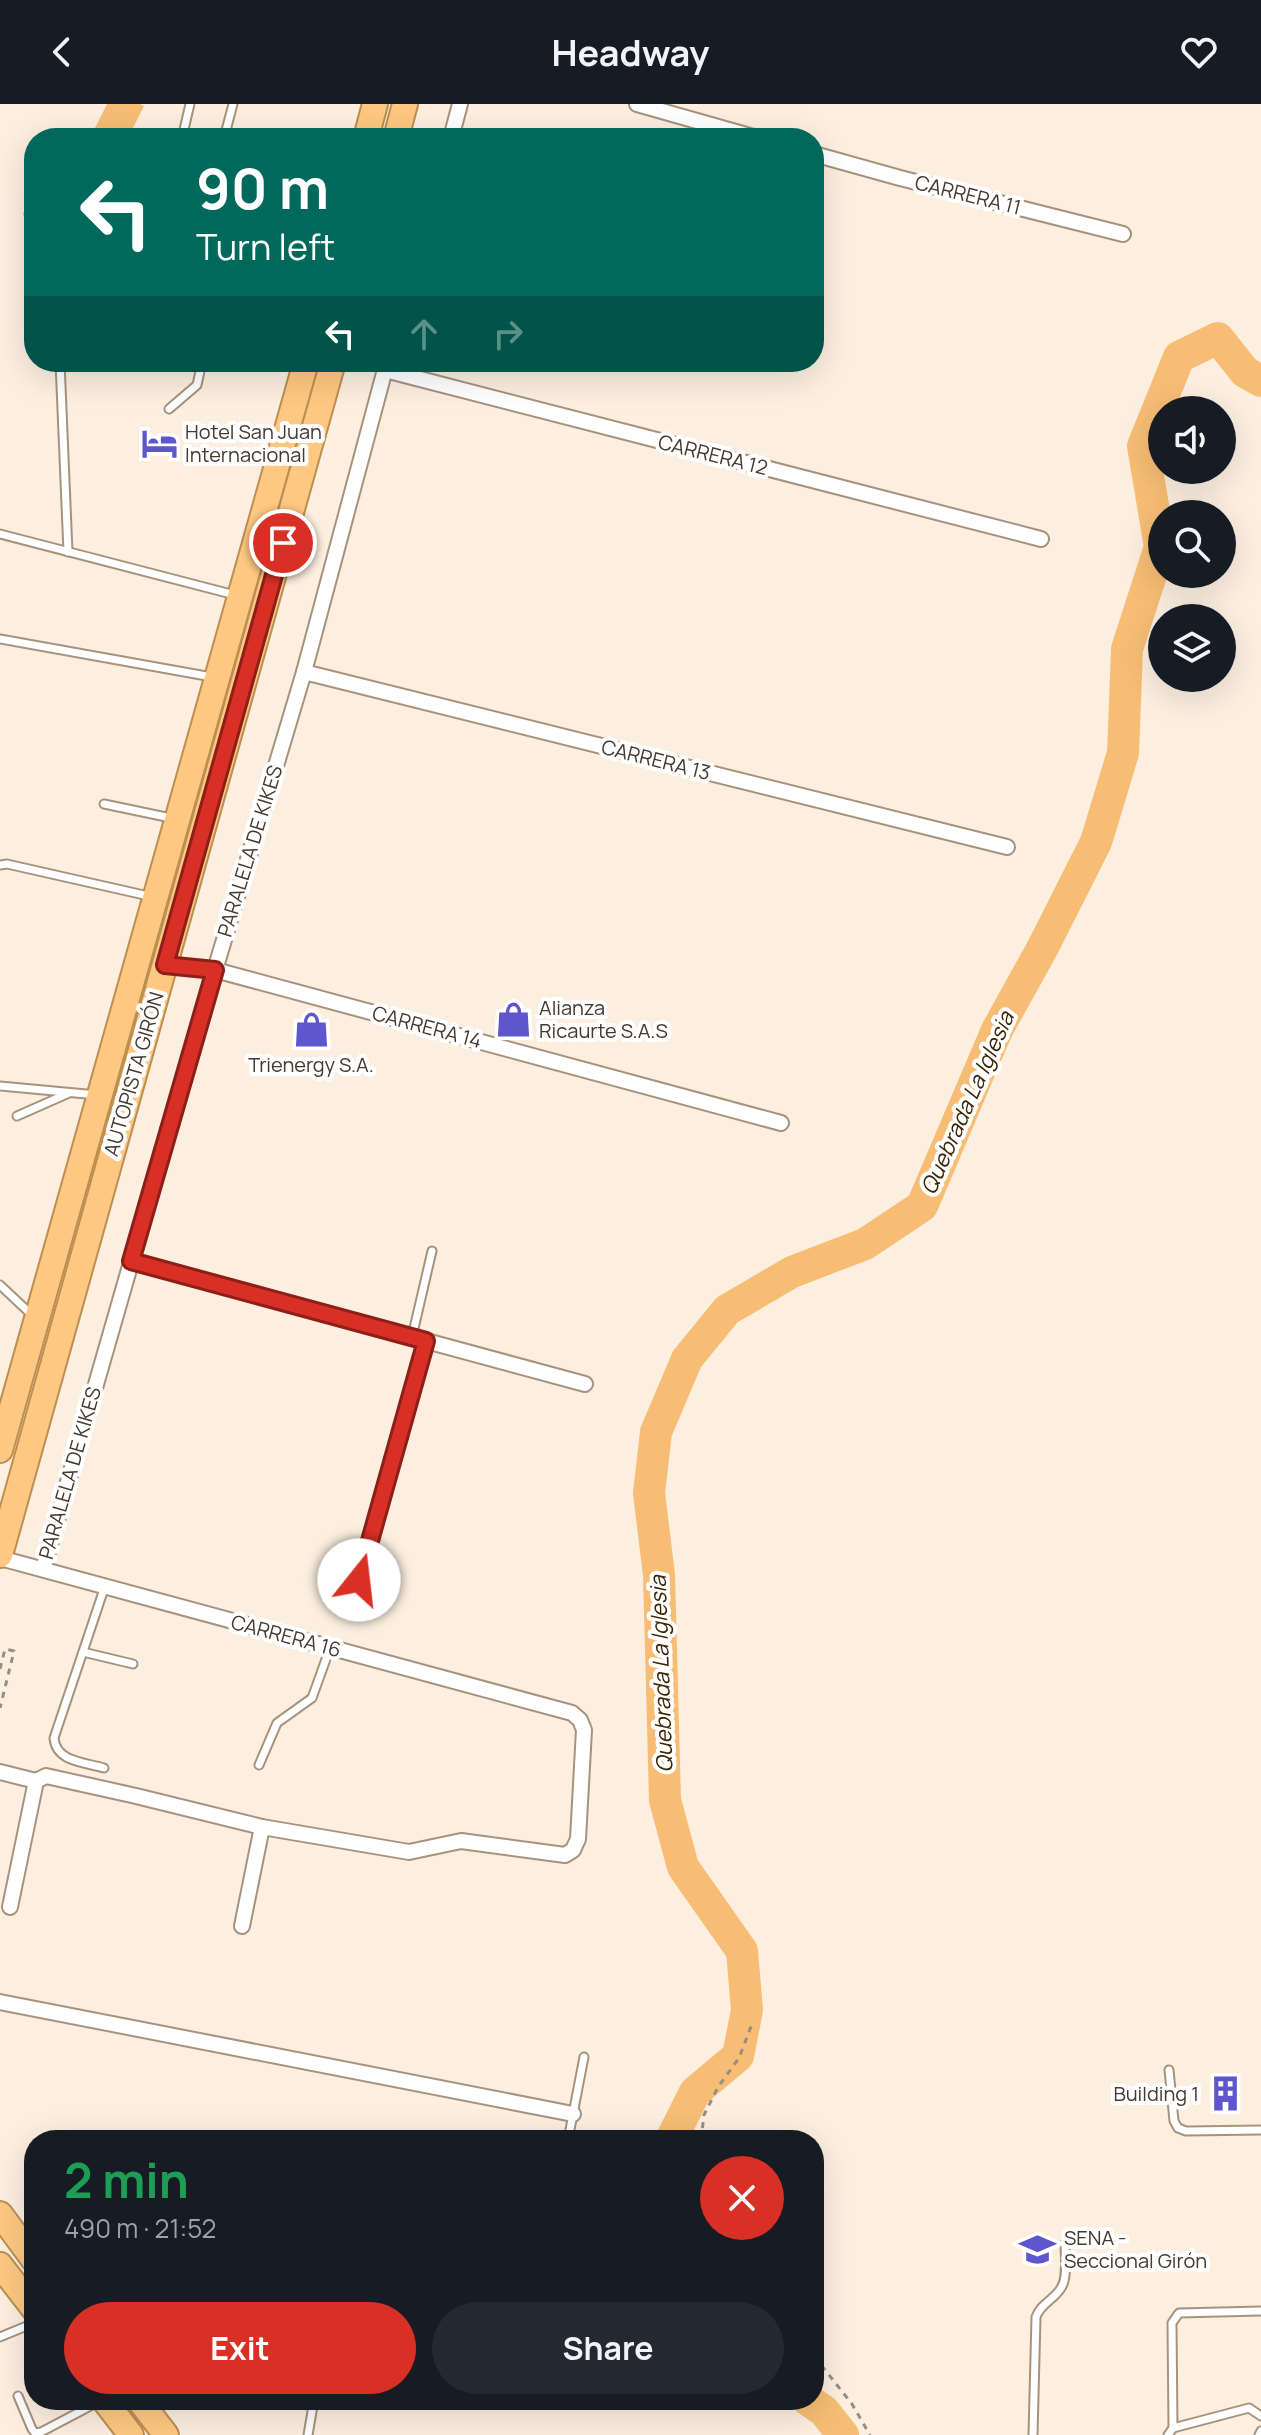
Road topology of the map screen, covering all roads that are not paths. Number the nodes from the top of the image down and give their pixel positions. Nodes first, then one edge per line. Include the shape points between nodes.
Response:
1 (190, 104) edge
2 (233, 104) edge
3 (375, 104) edge
4 (405, 104) edge
5 (460, 104) edge
6 (637, 104) edge
7 (184, 128) edge
8 (227, 128) edge
9 (369, 128) edge
10 (399, 128) edge
11 (454, 128) edge
12 (722, 128) edge
13 (824, 157) edge
14 (1123, 234) dead end
15 (60, 372) edge
16 (200, 372) edge
17 (303, 372) edge
18 (330, 372) edge
19 (384, 372) edge
20 (409, 372) edge
21 (169, 409) dead end
22 (0, 534) edge
23 (1041, 539) dead end
24 (68, 552) junction
25 (241, 597) junction
26 (0, 639) edge
27 (304, 672) junction
28 (218, 678) junction
29 (104, 804) dead end
30 (178, 819) junction
31 (1007, 847) dead end
32 (0, 865) edge
33 (155, 898) junction
34 (165, 965) junction
35 (215, 970) junction
36 (0, 1086) edge
37 (71, 1093) junction
38 (99, 1095) junction
39 (17, 1116) dead end
40 (781, 1123) dead end
41 (432, 1251) dead end
42 (131, 1261) junction
43 (0, 1278) edge
44 (0, 1285) edge
45 (8, 1292) junction
46 (37, 1319) junction
47 (419, 1339) junction
48 (585, 1384) dead end
49 (0, 1450) edge
50 (0, 1556) edge
51 (43, 1569) junction
52 (359, 1580) dead end
53 (105, 1586) junction
54 (330, 1648) junction
55 (83, 1652) junction
56 (133, 1664) dead end
57 (259, 1765) dead end
58 (104, 1768) dead end
59 (0, 1772) edge
60 (36, 1781) junction
61 (262, 1827) junction
62 (10, 1907) dead end
63 (242, 1926) dead end
64 (0, 2002) edge
65 (584, 2057) dead end
66 (1169, 2070) dead end
67 (573, 2114) junction
68 (570, 2130) edge
69 (1261, 2130) edge
70 (0, 2214) edge
71 (1065, 2243) dead end
72 (24, 2246) edge
73 (0, 2265) edge
74 (24, 2296) edge
75 (1261, 2311) edge
76 (24, 2327) edge
77 (0, 2337) edge
78 (18, 2396) dead end
79 (84, 2410) edge
80 (111, 2410) edge
81 (147, 2410) edge
82 (312, 2410) edge
83 (1261, 2416) edge
84 (1170, 2432) edge
85 (131, 2435) edge
86 (166, 2435) edge
87 (308, 2435) edge
88 (1033, 2435) edge

1 - 7 lane
2 - 8 lane
3 - 9 highway
4 - 10 highway
5 - 11 street
6 - 12 street
13 - 14 street, CARRERA 11
15 - 24 lane
16 - 21 lane via 197,385
17 - 25 highway, AUTOPISTA GIRÓN
18 - 34 highway, AUTOPISTA GIRÓN
19 - 27 street, PARALELA DE KIKES
20 - 23 street, CARRERA 12
22 - 24 lane
24 - 25 lane
25 - 28 highway, AUTOPISTA GIRÓN
26 - 28 lane
27 - 31 street, CARRERA 13
27 - 35 street, PARALELA DE KIKES
28 - 30 highway, AUTOPISTA GIRÓN
29 - 30 lane
30 - 33 highway, AUTOPISTA GIRÓN
32 - 33 lane
33 - 38 highway, AUTOPISTA GIRÓN
34 - 35 street, CARRERA 14
34 - 50 highway, AUTOPISTA GIRÓN
35 - 40 street, CARRERA 14
35 - 42 street, PARALELA DE KIKES
36 - 37 lane
37 - 38 lane
37 - 39 lane
38 - 46 highway, AUTOPISTA GIRÓN
41 - 47 lane
42 - 47 street
42 - 51 street, PARALELA DE KIKES
43 - 45 lane
44 - 45 lane
45 - 46 lane
46 - 49 highway, AUTOPISTA GIRÓN
47 - 48 street
47 - 52 lane
50 - 51 street, CARRERA 16
51 - 53 street, CARRERA 16
53 - 54 street, CARRERA 16
53 - 55 lane
54 - 57 lane via 312,1698 277,1723
54 - 61 street, CARRERA 16 via 572,1713 584,1730 578,1839 565,1855 461,1841 409,1852
55 - 56 lane
55 - 58 lane via 55,1748 61,1755
59 - 60 street
60 - 61 street via 46,1776
60 - 62 street
61 - 63 street
64 - 67 street
65 - 67 lane
66 - 69 lane via 1178,2128
67 - 68 lane
70 - 72 highway
71 - 88 lane via 1064,2285 1039,2307 1036,2317
73 - 74 highway
75 - 84 lane via 1175,2317
76 - 77 lane
78 - 79 lane via 35,2433
80 - 85 highway
81 - 86 highway
82 - 87 lane
83 - 84 lane via 1249,2408

